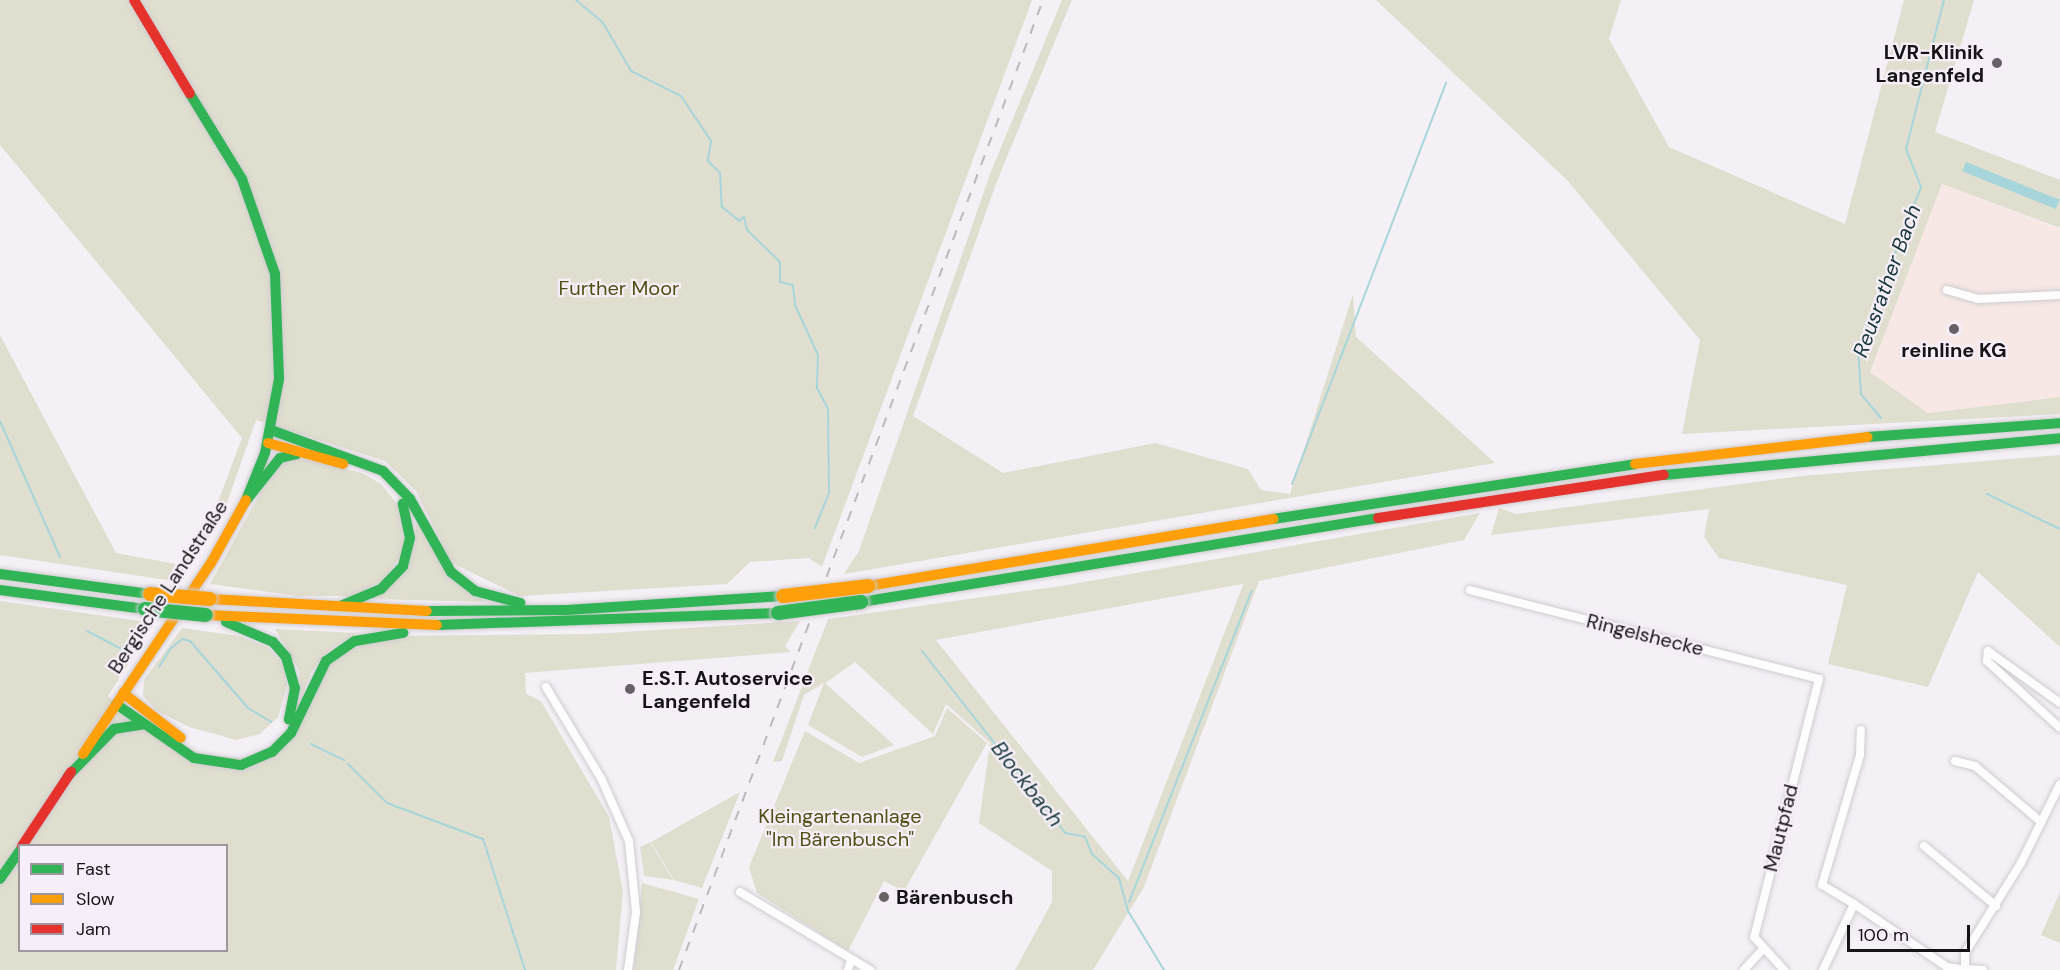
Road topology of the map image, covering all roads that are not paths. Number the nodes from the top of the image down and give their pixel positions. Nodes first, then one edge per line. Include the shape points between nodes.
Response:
1 (134, 0) edge
2 (1947, 290) dead end
3 (2060, 295) edge
4 (2060, 423) edge
5 (269, 437) junction
6 (2060, 438) edge
7 (302, 454) junction
8 (245, 502) junction
9 (0, 574) edge
10 (0, 590) edge
11 (1470, 590) dead end
12 (338, 608) junction
13 (567, 610) junction
14 (206, 615) junction
15 (486, 627) junction
16 (1819, 679) joint
17 (546, 687) dead end
18 (119, 699) junction
19 (2060, 703) edge
20 (144, 724) junction
21 (2060, 729) edge
22 (1861, 730) dead end
23 (1955, 761) dead end
24 (68, 776) junction
25 (2060, 784) edge
26 (2042, 822) junction
27 (23, 844) edge
28 (1924, 846) dead end
29 (18, 853) edge
30 (0, 879) edge
31 (740, 892) dead end
32 (1854, 904) junction
33 (1996, 906) junction
34 (1762, 950) junction
35 (851, 960) junction
36 (1965, 969) edge
37 (628, 970) edge
38 (848, 970) edge
39 (870, 970) edge
40 (1744, 970) edge
41 (1784, 970) edge
42 (1823, 970) edge
43 (1983, 970) edge

1 - 5 main road, Bergische Landstraße via 242,179 275,274 280,327
2 - 3 street via 1978,299
4 - 13 main road, bridge via 1832,440 1524,477 1001,568 868,586 783,596
5 - 7 main road
5 - 8 main road, Bergische Landstraße
5 - 13 main road via 384,471 410,499 441,560 475,591
6 - 15 main road, bridge via 1831,455 1521,493 778,613
7 - 8 main road via 280,458
7 - 12 main road via 377,476 395,492 409,520 409,552 394,578
8 - 18 main road, Bergische Landstraße via 211,563
9 - 12 main road, bridge via 150,594
10 - 14 main road, bridge
11 - 16 street, Ringelshecke
12 - 13 main road
14 - 15 main road
14 - 18 main road via 255,632 286,657 293,674 294,701 272,743 238,757 204,753
15 - 20 main road via 372,637 340,648 318,672 291,733 258,761 208,764
16 - 34 street, Mautpfad via 1754,937
17 - 37 street via 601,778 629,841 636,912
18 - 20 main road
18 - 24 main road, Bergische Landstraße
19 - 21 street via 1988,651 1987,661
20 - 24 main road via 114,729
22 - 32 street via 1860,755 1822,885
23 - 26 street via 1974,766
24 - 27 main road, Bergische Landstraße
25 - 26 street
26 - 33 street
28 - 33 street
29 - 30 main road
31 - 35 street
32 - 36 street via 1947,967
32 - 42 street
33 - 36 street via 1965,953
34 - 40 street
34 - 41 street
35 - 38 street
35 - 39 street
36 - 43 street

